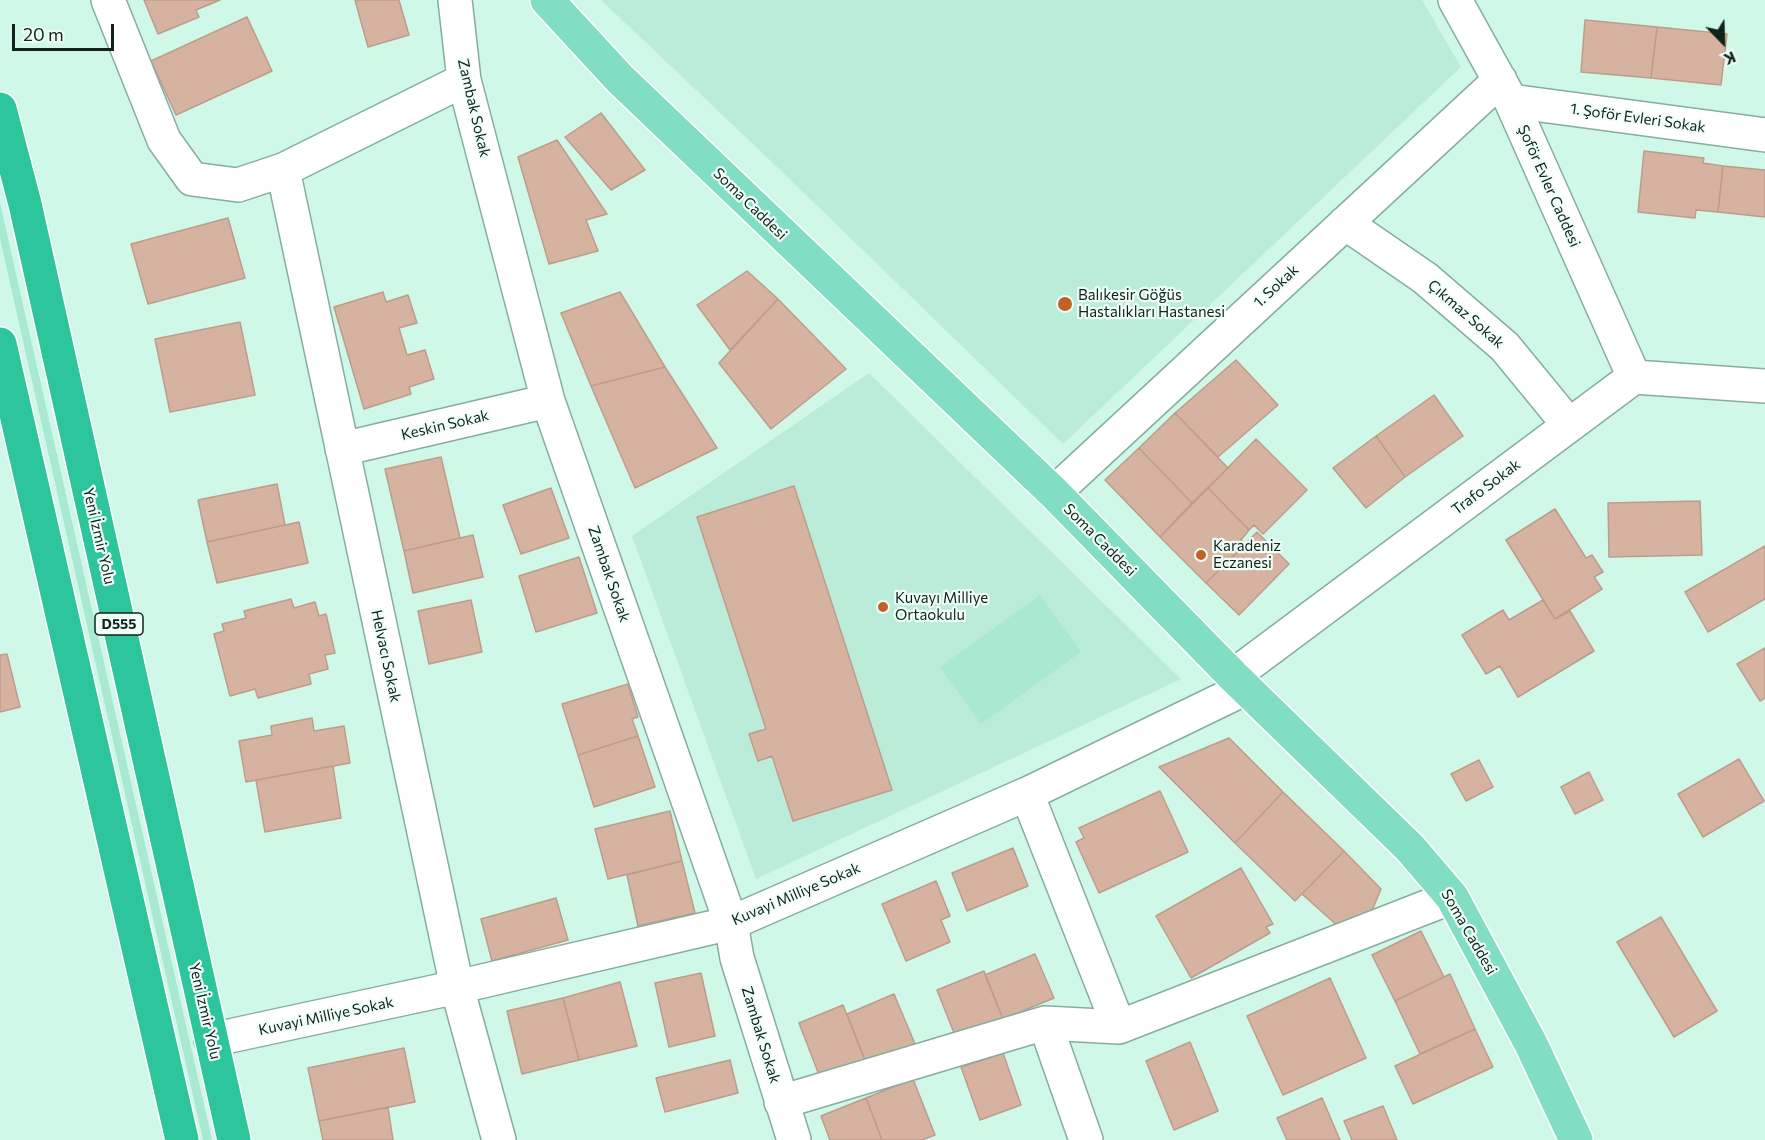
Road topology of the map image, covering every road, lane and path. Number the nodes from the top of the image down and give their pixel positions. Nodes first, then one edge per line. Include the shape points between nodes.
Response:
1 (108, 0) edge
2 (455, 0) edge
3 (547, 0) edge
4 (1455, 0) edge
5 (464, 80) junction
6 (1505, 91) junction
7 (0, 109) edge
8 (1765, 135) edge
9 (283, 170) junction
10 (1345, 223) junction
11 (0, 344) edge
12 (1634, 377) junction
13 (1765, 386) edge
14 (548, 401) junction
15 (1569, 425) junction
16 (342, 449) junction
17 (1054, 493) junction
18 (1240, 682) junction
19 (1027, 794) junction
20 (1452, 897) junction
21 (731, 923) junction
22 (457, 987) junction
23 (1045, 1023) junction
24 (1119, 1027) junction
25 (211, 1040) junction
26 (781, 1102) junction
27 (182, 1140) edge
28 (234, 1140) edge
29 (500, 1140) edge
30 (794, 1140) edge
31 (1086, 1140) edge
32 (1576, 1140) edge

1 - 9 street via 164,140 192,179 238,186
2 - 5 street, Zambak Sokak
3 - 17 main road, Soma Caddesi via 620,79
4 - 6 street, Şoför Evler Caddesi
5 - 9 street
5 - 14 street, Zambak Sokak
6 - 8 street, 1. Şoför Evleri Sokak
6 - 10 street, 1. Sokak
6 - 12 street, Şoför Evler Caddesi
7 - 25 highway, Yeni İzmir Yolu / D555 via 26,204
9 - 16 street, Helvacı Sokak
10 - 15 street, Çıkmaz Sokak via 1425,278 1505,347
10 - 17 street, 1. Sokak
11 - 27 highway
12 - 13 street
12 - 15 street, Trafo Sokak
14 - 16 street, Keskin Sokak
14 - 21 street, Zambak Sokak
15 - 18 street, Trafo Sokak
16 - 22 street, Helvacı Sokak
17 - 18 main road, Soma Caddesi
18 - 19 street, Kuvayi Milliye Sokak
18 - 20 main road, Soma Caddesi via 1410,848
19 - 21 street, Kuvayi Milliye Sokak
19 - 24 street
20 - 24 street
20 - 32 main road, Soma Caddesi via 1531,1044
21 - 22 street, Kuvayi Milliye Sokak
21 - 26 street, Zambak Sokak
22 - 25 street, Kuvayi Milliye Sokak
22 - 29 street, Helvacı Sokak
23 - 24 street
23 - 26 street
23 - 31 street
25 - 28 highway, Yeni İzmir Yolu / D555
26 - 30 street, Zambak Sokak

